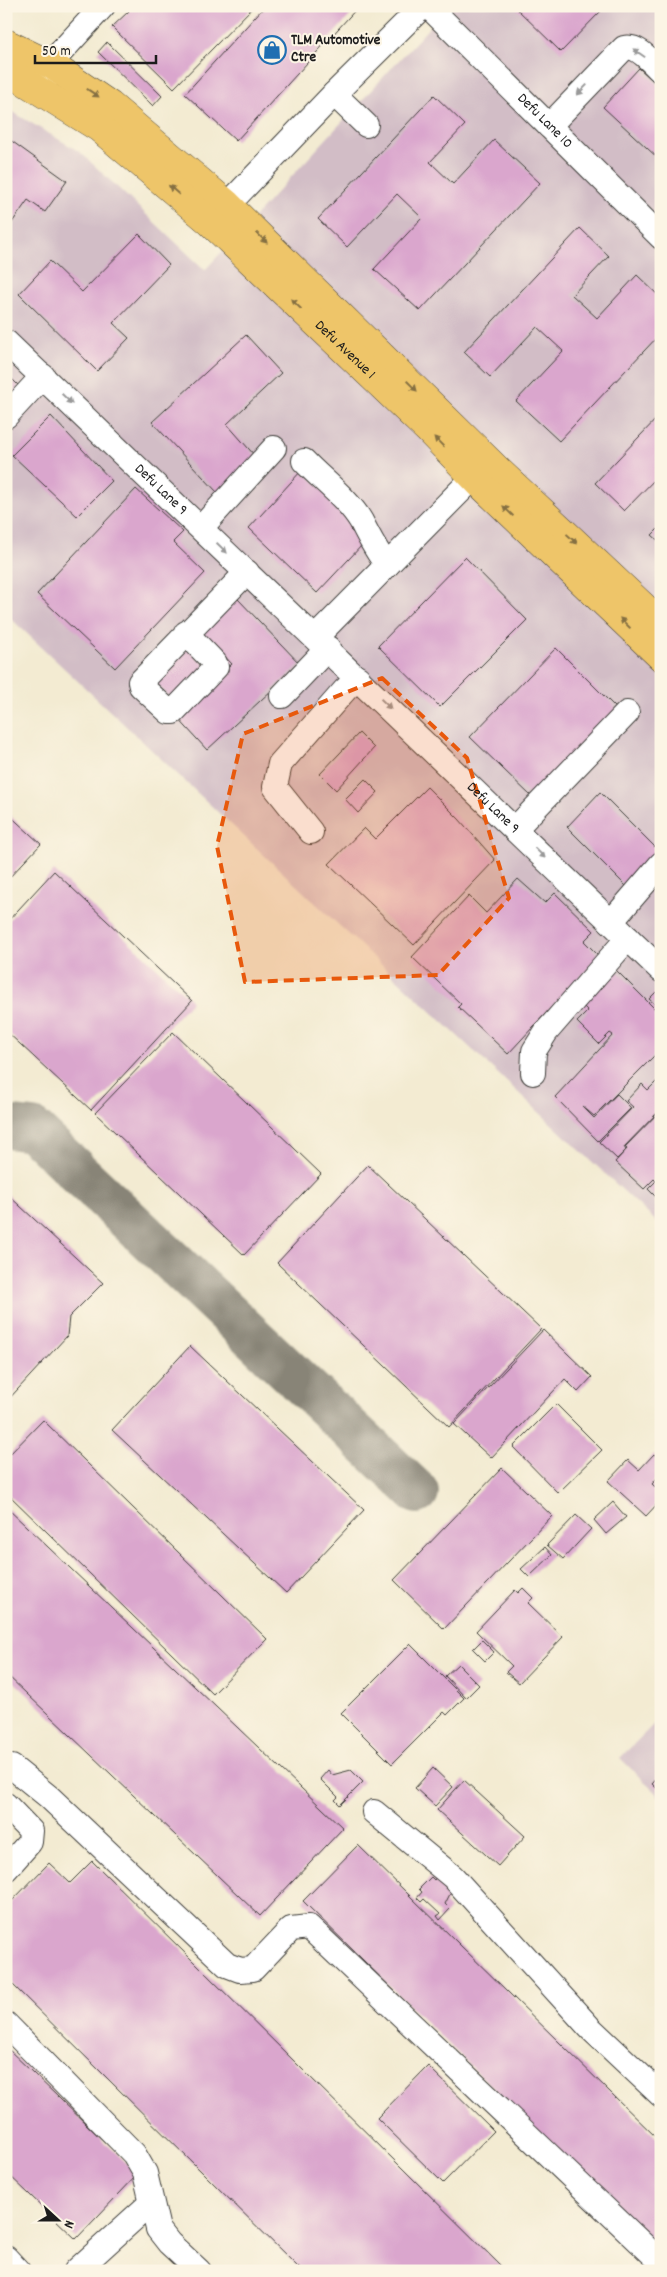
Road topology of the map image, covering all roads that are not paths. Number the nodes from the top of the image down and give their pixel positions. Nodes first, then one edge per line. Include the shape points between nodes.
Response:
1 (103, 6) edge
2 (423, 6) edge
3 (428, 6) edge
4 (6, 43) edge
5 (53, 66) junction
6 (6, 70) edge
7 (661, 71) edge
8 (39, 90) junction
9 (334, 94) junction
10 (366, 125) dead end
11 (549, 126) junction
12 (219, 213) junction
13 (661, 237) edge
14 (6, 342) edge
15 (43, 376) junction
16 (6, 416) edge
17 (274, 448) dead end
18 (304, 462) dead end
19 (485, 474) junction
20 (201, 528) junction
21 (387, 565) junction
22 (247, 572) junction
23 (661, 623) edge
24 (186, 633) dead end
25 (323, 644) junction
26 (661, 657) edge
27 (358, 678) junction
28 (282, 696) dead end
29 (626, 713) dead end
30 (515, 829) junction
31 (311, 832) dead end
32 (661, 864) edge
33 (619, 930) junction
34 (661, 970) edge
35 (532, 1073) dead end
36 (8, 1770) edge
37 (6, 1805) edge
38 (374, 1812) dead end
39 (6, 1869) edge
40 (6, 2024) edge
41 (661, 2095) edge
42 (151, 2203) junction
43 (6, 2258) edge
44 (661, 2262) edge
45 (18, 2271) edge
46 (76, 2271) edge
47 (199, 2271) edge

1 - 5 street via 60,53
2 - 9 street
3 - 11 street, Defu Lane 10
4 - 5 main road, Defu Avenue 1
5 - 8 street
5 -> 12 main road, Defu Avenue 1 via 110,105
6 - 8 main road, Defu Avenue 1
7 -> 11 street via 639,50 624,48
12 -> 8 main road, Defu Avenue 1
9 - 10 street
9 - 12 street
11 - 13 street, Defu Lane 10
12 - 19 main road, Defu Avenue 1 via 427,429
14 - 15 street, Defu Lane 9
15 - 16 street
15 -> 20 street, Defu Lane 9
17 - 20 street
18 - 21 street via 349,507
19 - 21 street
19 -> 23 main road, Defu Avenue 1
19 - 25 street
26 -> 19 main road, Defu Avenue 1
20 -> 22 street, Defu Lane 9
21 - 25 street
22 - 24 street
22 - 25 street, Defu Lane 9
25 - 27 street, Defu Lane 9
25 - 28 street
27 -> 30 street, Defu Lane 9
27 - 31 street via 280,764 276,774 275,788
29 - 30 street
30 -> 33 street, Defu Lane 9
32 - 33 street
33 - 34 street, Defu Lane 9
33 - 35 street via 534,1051
36 - 44 street via 49,1797 226,1965 240,1970 253,1969 291,1929 309,1927
37 - 39 street via 31,1831 32,1837
38 - 41 street via 452,1877 590,2028
40 - 42 street via 134,2154 144,2174
42 - 46 street
42 - 47 street via 158,2229
43 - 45 street

